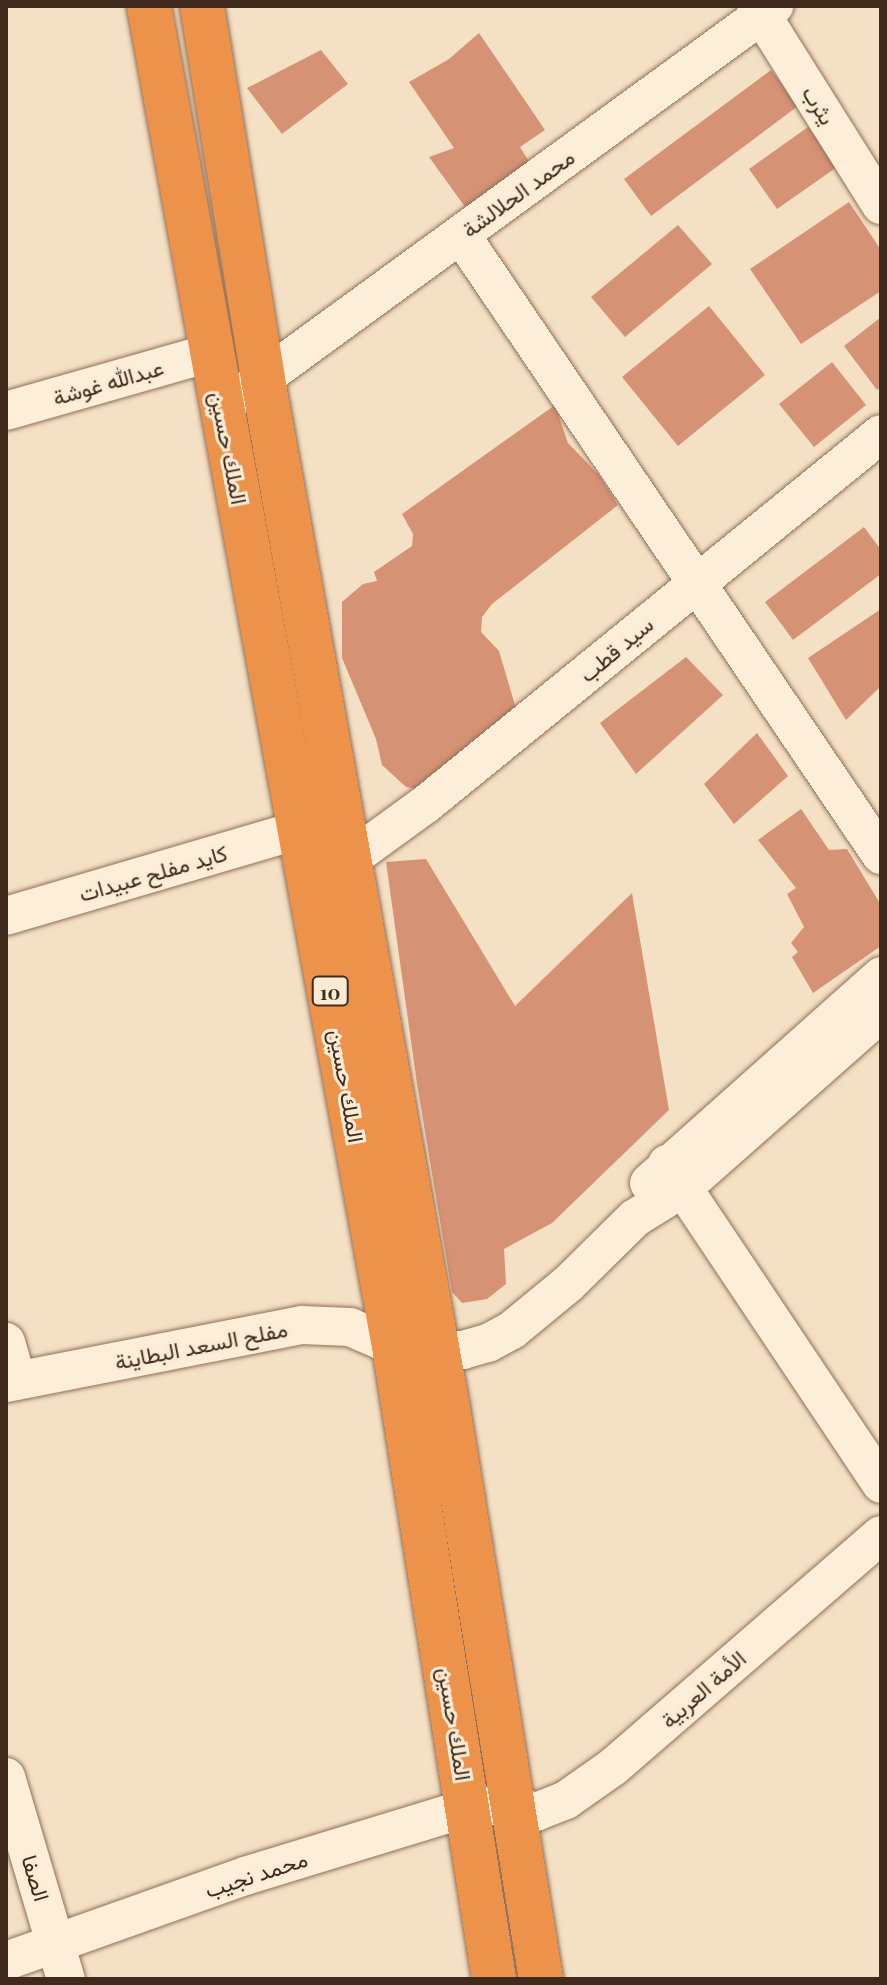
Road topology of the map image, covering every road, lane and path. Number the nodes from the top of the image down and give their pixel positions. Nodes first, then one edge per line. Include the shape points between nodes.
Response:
1 (149, 6) edge
2 (202, 6) edge
3 (764, 9) edge
4 (881, 205) edge
5 (461, 235) junction
6 (210, 353) junction
7 (263, 380) junction
8 (221, 407) junction
9 (6, 411) edge
10 (881, 434) edge
11 (696, 583) junction
12 (301, 829) junction
13 (881, 855) edge
14 (349, 860) junction
15 (6, 916) edge
16 (881, 976) edge
17 (881, 1013) edge
18 (675, 1176) junction
19 (6, 1342) edge
20 (488, 1343) junction
21 (394, 1346) junction
22 (437, 1353) junction
23 (12, 1382) edge
24 (448, 1408) junction
25 (881, 1484) edge
26 (881, 1535) edge
27 (498, 1709) junction
28 (453, 1711) junction
29 (6, 1777) edge
30 (511, 1804) junction
31 (468, 1808) junction
32 (529, 1916) junction
33 (485, 1919) junction
34 (56, 1943) junction
35 (6, 1961) edge
36 (66, 1979) edge
37 (494, 1979) edge
38 (541, 1979) edge

1 - 6 highway, الملك حسين / 10
2 - 7 highway, الملك حسين / 10
3 - 4 street, يثرب
3 - 5 street, محمد الحلالشة
5 - 7 street, محمد الحلالشة
5 - 11 street
6 - 8 highway, الملك حسين / 10
6 - 9 street, عبدالله غوشة
7 - 8 street, محمد الحلالشة
7 - 14 highway, الملك حسين / 10
8 - 12 highway, الملك حسين / 10
10 - 11 street, سيد قطب
11 - 13 street
11 - 14 street, سيد قطب
12 - 15 street, كايد مفلح عبيدات
12 - 21 highway, الملك حسين / 10
14 - 22 highway, الملك حسين / 10
16 - 18 street
17 - 18 street
18 - 20 street via 568,1284
18 - 25 street
19 - 23 street
20 - 22 street
20 - 24 street via 463,1371
21 - 22 street, مفلح السعد البطاينة
21 - 23 street, مفلح السعد البطاينة via 350,1327 302,1325
21 - 28 highway, الملك حسين / 10
22 - 24 highway, الملك حسين / 10
24 - 27 highway, الملك حسين / 10
26 - 30 street, الأمة العربية via 590,1785 536,1812
27 - 28 highway
27 - 30 highway, الملك حسين / 10
28 - 31 highway, الملك حسين / 10
29 - 34 street, الصفا
30 - 31 street, محمد نجيب
30 - 32 highway, الملك حسين / 10
31 - 33 highway, الملك حسين / 10
31 - 34 street, محمد نجيب via 245,1876
32 - 33 highway
32 - 38 highway, الملك حسين / 10
33 - 37 highway, الملك حسين / 10
34 - 35 street, محمد نجيب
34 - 36 street, الصفا

